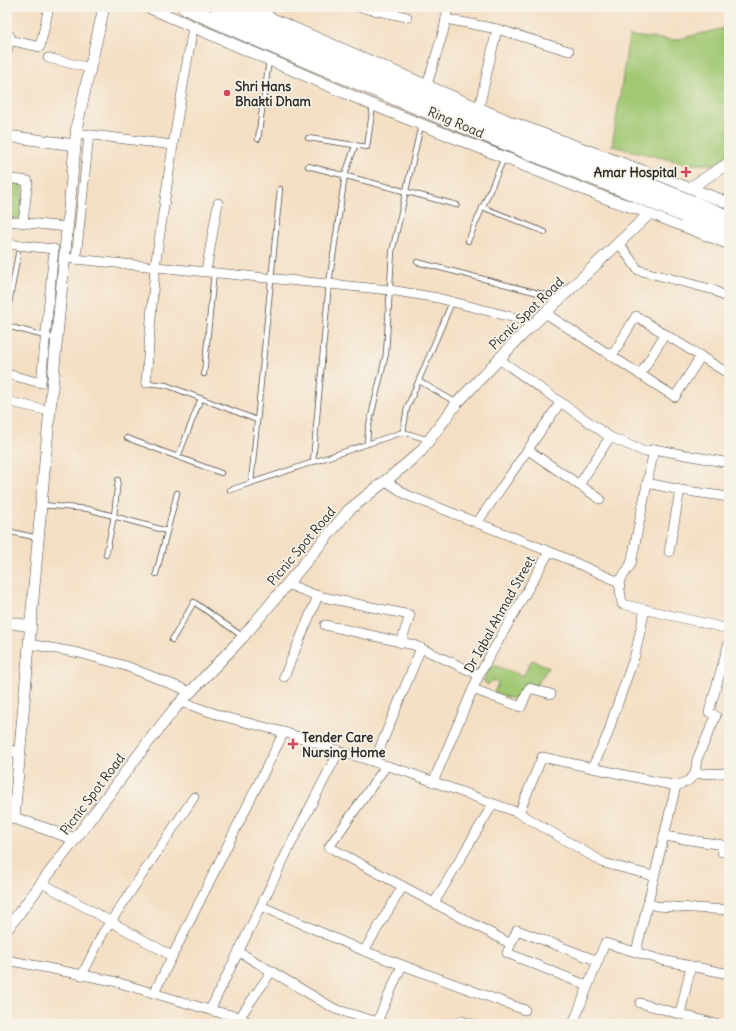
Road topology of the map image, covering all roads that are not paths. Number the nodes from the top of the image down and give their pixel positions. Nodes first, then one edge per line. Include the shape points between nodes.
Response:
1 (49, 7) edge
2 (104, 7) edge
3 (148, 7) edge
4 (185, 7) edge
5 (218, 7) edge
6 (245, 7) edge
7 (359, 7) edge
8 (448, 7) edge
9 (268, 11) edge
10 (408, 17) dead end
11 (446, 19) junction
12 (193, 27) junction
13 (497, 29) junction
14 (8, 38) edge
15 (569, 51) dead end
16 (7, 52) edge
17 (48, 58) dead end
18 (269, 59) junction
19 (90, 68) junction
20 (427, 85) junction
21 (373, 105) junction
22 (479, 108) junction
23 (422, 123) junction
24 (76, 133) junction
25 (89, 135) junction
26 (7, 136) edge
27 (308, 138) dead end
28 (258, 139) dead end
29 (75, 145) junction
30 (173, 145) junction
31 (355, 146) junction
32 (504, 158) junction
33 (729, 163) edge
34 (308, 166) dead end
35 (345, 176) junction
36 (7, 178) edge
37 (635, 187) junction
38 (689, 188) junction
39 (280, 189) dead end
40 (406, 192) junction
41 (218, 203) dead end
42 (729, 203) edge
43 (456, 205) dead end
44 (482, 207) junction
45 (650, 213) junction
46 (729, 218) edge
47 (7, 221) edge
48 (23, 222) junction
49 (67, 228) junction
50 (545, 232) dead end
51 (729, 232) edge
52 (468, 241) dead end
53 (619, 243) junction
54 (7, 244) edge
55 (729, 244) edge
56 (18, 254) dead end
57 (64, 258) junction
58 (76, 259) junction
59 (417, 262) dead end
60 (155, 267) junction
61 (210, 272) junction
62 (271, 277) junction
63 (329, 283) junction
64 (390, 290) junction
65 (560, 299) junction
66 (729, 299) edge
67 (452, 302) junction
68 (544, 313) junction
69 (7, 315) edge
70 (535, 322) junction
71 (7, 326) edge
72 (665, 334) junction
73 (45, 336) junction
74 (56, 339) junction
75 (612, 356) junction
76 (701, 356) junction
77 (499, 359) junction
78 (7, 374) edge
79 (204, 374) dead end
80 (640, 374) junction
81 (729, 374) edge
82 (419, 381) junction
83 (146, 383) joint
84 (201, 398) junction
85 (7, 401) edge
86 (457, 403) junction
87 (560, 403) junction
88 (49, 411) junction
89 (257, 420) junction
90 (403, 432) junction
91 (610, 437) junction
92 (127, 438) dead end
93 (429, 440) junction
94 (367, 444) junction
95 (654, 449) junction
96 (528, 450) junction
97 (178, 457) junction
98 (312, 462) junction
99 (729, 463) edge
100 (221, 474) dead end
101 (118, 480) dead end
102 (386, 481) junction
103 (251, 483) junction
104 (647, 483) junction
105 (579, 484) junction
106 (230, 490) dead end
107 (680, 490) junction
108 (177, 493) dead end
109 (729, 496) edge
110 (600, 499) dead end
111 (41, 505) junction
112 (114, 516) junction
113 (477, 523) junction
114 (7, 531) edge
115 (167, 531) junction
116 (38, 538) junction
117 (549, 552) junction
118 (669, 552) dead end
119 (106, 555) dead end
120 (156, 574) dead end
121 (619, 582) junction
122 (287, 584) junction
123 (318, 596) junction
124 (645, 609) junction
125 (7, 622) edge
126 (325, 625) dead end
127 (30, 626) junction
128 (729, 629) edge
129 (243, 637) junction
130 (172, 640) dead end
131 (401, 642) junction
132 (729, 642) edge
133 (29, 644) junction
134 (421, 648) junction
135 (479, 675) junction
136 (284, 678) dead end
137 (473, 689) junction
138 (191, 692) junction
139 (551, 694) dead end
140 (182, 702) junction
141 (284, 732) junction
142 (7, 748) edge
143 (339, 751) junction
144 (20, 754) junction
145 (374, 762) junction
146 (386, 766) junction
147 (592, 768) junction
148 (729, 770) edge
149 (695, 774) junction
150 (433, 782) junction
151 (676, 786) junction
152 (194, 797) dead end
153 (493, 804) junction
154 (519, 813) junction
155 (11, 819) edge
156 (664, 836) junction
157 (75, 839) junction
158 (729, 852) edge
159 (654, 876) junction
160 (42, 883) junction
161 (403, 886) junction
162 (434, 903) junction
163 (648, 903) junction
164 (261, 906) junction
165 (729, 910) edge
166 (110, 922) junction
167 (7, 928) edge
168 (510, 944) junction
169 (364, 951) junction
170 (239, 952) junction
171 (636, 952) junction
172 (172, 956) junction
173 (7, 960) edge
174 (598, 962) junction
175 (402, 965) junction
176 (691, 966) junction
177 (272, 971) junction
178 (729, 974) edge
179 (82, 975) junction
180 (588, 986) junction
181 (154, 993) junction
182 (640, 1003) dead end
183 (210, 1010) junction
184 (526, 1010) dead end
185 (680, 1014) junction
186 (238, 1020) edge
187 (462, 1021) dead end
188 (379, 1023) edge
189 (251, 1024) edge
190 (473, 1024) edge
191 (573, 1024) edge
192 (716, 1024) edge

1 - 14 street via 40,47
2 - 19 street
3 - 12 street
4 - 37 highway, Ring Road via 543,158
5 - 37 highway, Ring Road via 543,145
6 - 9 street
7 - 10 street
8 - 11 street
9 - 20 street
11 - 13 street
11 - 20 street
12 - 18 street
12 - 30 street
13 - 15 street
13 - 22 street
14 - 16 street
17 - 19 street
18 - 21 street
18 - 28 lane
19 - 24 street
20 - 22 street
21 - 23 street
21 - 31 lane via 367,147
22 - 37 street
23 - 32 street
23 - 40 lane
24 - 25 street
24 - 29 street
25 - 30 street
25 - 58 street
26 - 29 street
27 - 31 lane
29 - 49 street
30 - 60 street
31 - 35 lane
32 - 37 street via 608,199
32 - 44 lane
33 - 38 street
34 - 35 lane
35 - 40 lane
35 - 63 lane
36 - 48 street via 28,181
37 - 38 street
37 - 45 street
37 - 46 highway, Ring Road, bridge
37 - 51 highway, Ring Road, bridge
38 - 42 street
38 - 45 street, Picnic Spot Road
39 - 62 lane
40 - 43 lane
40 - 64 lane via 392,252
41 - 61 street
44 - 50 lane
44 - 52 lane
45 - 53 street, Picnic Spot Road
45 - 55 street
47 - 48 street
48 - 49 street
49 - 57 street
53 - 65 street, Picnic Spot Road
53 - 66 street via 638,270 714,290
54 - 73 street via 54,249
56 - 69 lane
57 - 58 street
57 - 74 street
58 - 60 street
59 - 65 lane
60 - 61 street
60 - 83 street
61 - 62 street
61 - 79 lane
62 - 63 street
62 - 89 lane
63 - 64 street
63 - 98 lane
64 - 67 street
64 - 94 lane via 386,354 368,429
65 - 68 street, Picnic Spot Road
67 - 70 street
67 - 82 lane
68 - 70 street, Picnic Spot Road
68 - 75 street
70 - 77 street, Picnic Spot Road
71 - 73 lane
72 - 75 street via 636,316
72 - 76 street
72 - 80 street
73 - 74 lane
73 - 78 street via 41,382
74 - 88 street
75 - 80 street
76 - 80 street via 675,396
76 - 81 street
77 - 86 street, Picnic Spot Road
77 - 87 street
82 - 86 lane
82 - 90 lane via 407,408
83 - 84 lane via 166,385
84 - 89 lane
84 - 97 lane
85 - 88 street
86 - 93 street, Picnic Spot Road
87 - 91 street
87 - 96 street
88 - 111 street
89 - 103 lane
90 - 93 lane
90 - 94 lane
91 - 95 street via 645,452
91 - 105 street
92 - 97 lane
93 - 102 street, Picnic Spot Road
94 - 98 lane
95 - 99 street
95 - 104 street
96 - 105 street
96 - 113 street
97 - 100 lane
98 - 103 lane
101 - 112 lane
102 - 113 street via 407,495
102 - 122 street, Picnic Spot Road via 349,510
103 - 106 lane
104 - 107 street
104 - 121 street via 630,564
105 - 110 street
107 - 109 street
107 - 118 street
108 - 115 lane
111 - 112 lane via 88,509
111 - 116 street
112 - 115 lane
112 - 119 lane
113 - 117 street
114 - 116 lane
115 - 120 lane
116 - 127 street
117 - 121 street
117 - 135 street, Dr Iqbal Ahmad Street
121 - 124 street via 622,604
122 - 123 street
122 - 129 street, Picnic Spot Road
123 - 131 street via 410,615
123 - 136 street
124 - 128 street
124 - 147 street via 635,655 608,734
125 - 127 street
126 - 131 street
127 - 133 street
129 - 130 lane via 194,602
129 - 138 street, Picnic Spot Road
131 - 134 street
132 - 149 street via 710,712 716,716 698,759
133 - 138 street via 79,653 126,666
133 - 144 street
134 - 135 street
134 - 145 street
135 - 137 street, Dr Iqbal Ahmad Street
137 - 139 street, Dr Iqbal Ahmad Street via 521,707 529,688
137 - 150 street, Dr Iqbal Ahmad Street
138 - 140 street, Picnic Spot Road
140 - 141 street via 225,717
140 - 157 street, Picnic Spot Road via 149,741
141 - 143 street
141 - 172 street
142 - 144 street
143 - 145 street
143 - 164 street
144 - 155 street
145 - 146 street
146 - 150 street
146 - 161 street via 329,847
147 - 151 street
147 - 154 street via 542,757
148 - 149 street via 724,773
149 - 151 street via 688,781
150 - 153 street
151 - 156 street
152 - 166 street
153 - 154 street
153 - 162 street
154 - 159 street via 604,863
155 - 157 street
156 - 158 street via 723,845 722,852
156 - 159 street
157 - 160 street, Picnic Spot Road
159 - 163 street
160 - 166 street
160 - 167 street, Picnic Spot Road
161 - 162 street
161 - 169 street
162 - 168 street
163 - 165 street via 656,906
163 - 171 street
164 - 169 street
164 - 170 street
166 - 172 street
166 - 179 street
168 - 174 street via 517,930
168 - 180 street via 507,953
169 - 175 street
170 - 177 street
170 - 183 street
171 - 174 street via 605,944
171 - 176 street
172 - 181 street
173 - 179 street
174 - 180 street
175 - 184 street
175 - 188 street
176 - 178 street
176 - 185 street
177 - 186 street
177 - 188 street via 335,1009
179 - 181 street
180 - 191 street
181 - 183 street
182 - 185 street
183 - 186 street
185 - 192 street
186 - 189 street
187 - 190 street

